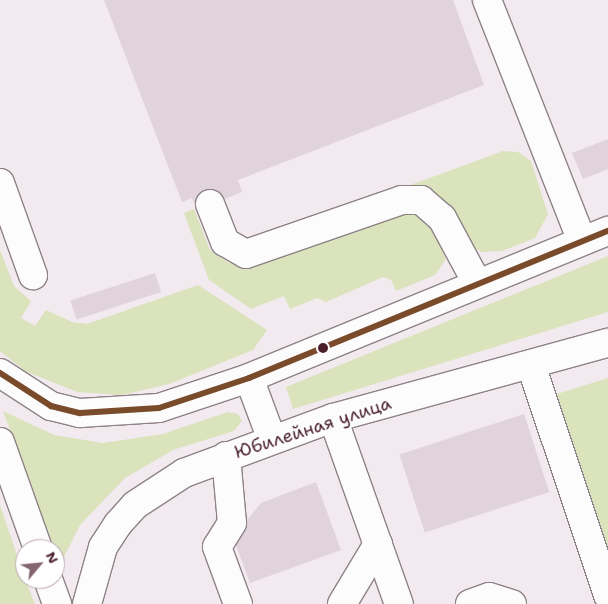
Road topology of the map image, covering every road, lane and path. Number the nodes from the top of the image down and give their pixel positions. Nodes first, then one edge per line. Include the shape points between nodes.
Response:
1 (487, 0) edge
2 (0, 183) edge
3 (210, 204) dead end
4 (608, 231) edge
5 (582, 241) junction
6 (33, 275) dead end
7 (477, 283) junction
8 (608, 342) edge
9 (531, 364) junction
10 (0, 373) edge
11 (250, 378) junction
12 (334, 418) junction
13 (272, 440) junction
14 (0, 442) edge
15 (226, 456) junction
16 (34, 539) edge
17 (378, 544) junction
18 (52, 589) edge
19 (608, 595) edge
20 (608, 600) edge
21 (57, 604) edge
22 (87, 604) edge
23 (238, 604) edge
24 (342, 604) edge
25 (399, 604) edge
26 (470, 604) edge
27 (512, 604) edge
28 (597, 604) edge

1 - 5 main road
2 - 6 main road
3 - 7 main road via 225,242 246,254 402,200 421,200 442,218
4 - 5 main road
5 - 7 main road
7 - 11 main road
8 - 9 main road, Юбилейная улица
9 - 12 main road, Юбилейная улица
9 - 19 main road
10 - 11 main road via 20,390 51,406 80,414 159,408
11 - 13 main road
12 - 13 main road, Юбилейная улица
12 - 17 main road
13 - 15 main road, Юбилейная улица
14 - 16 main road
15 - 22 main road, Юбилейная улица via 184,473 135,505 103,547
15 - 23 main road via 232,523 217,547
17 - 24 main road
17 - 25 main road
18 - 21 main road
20 - 28 main road
26 - 27 main road via 489,597

